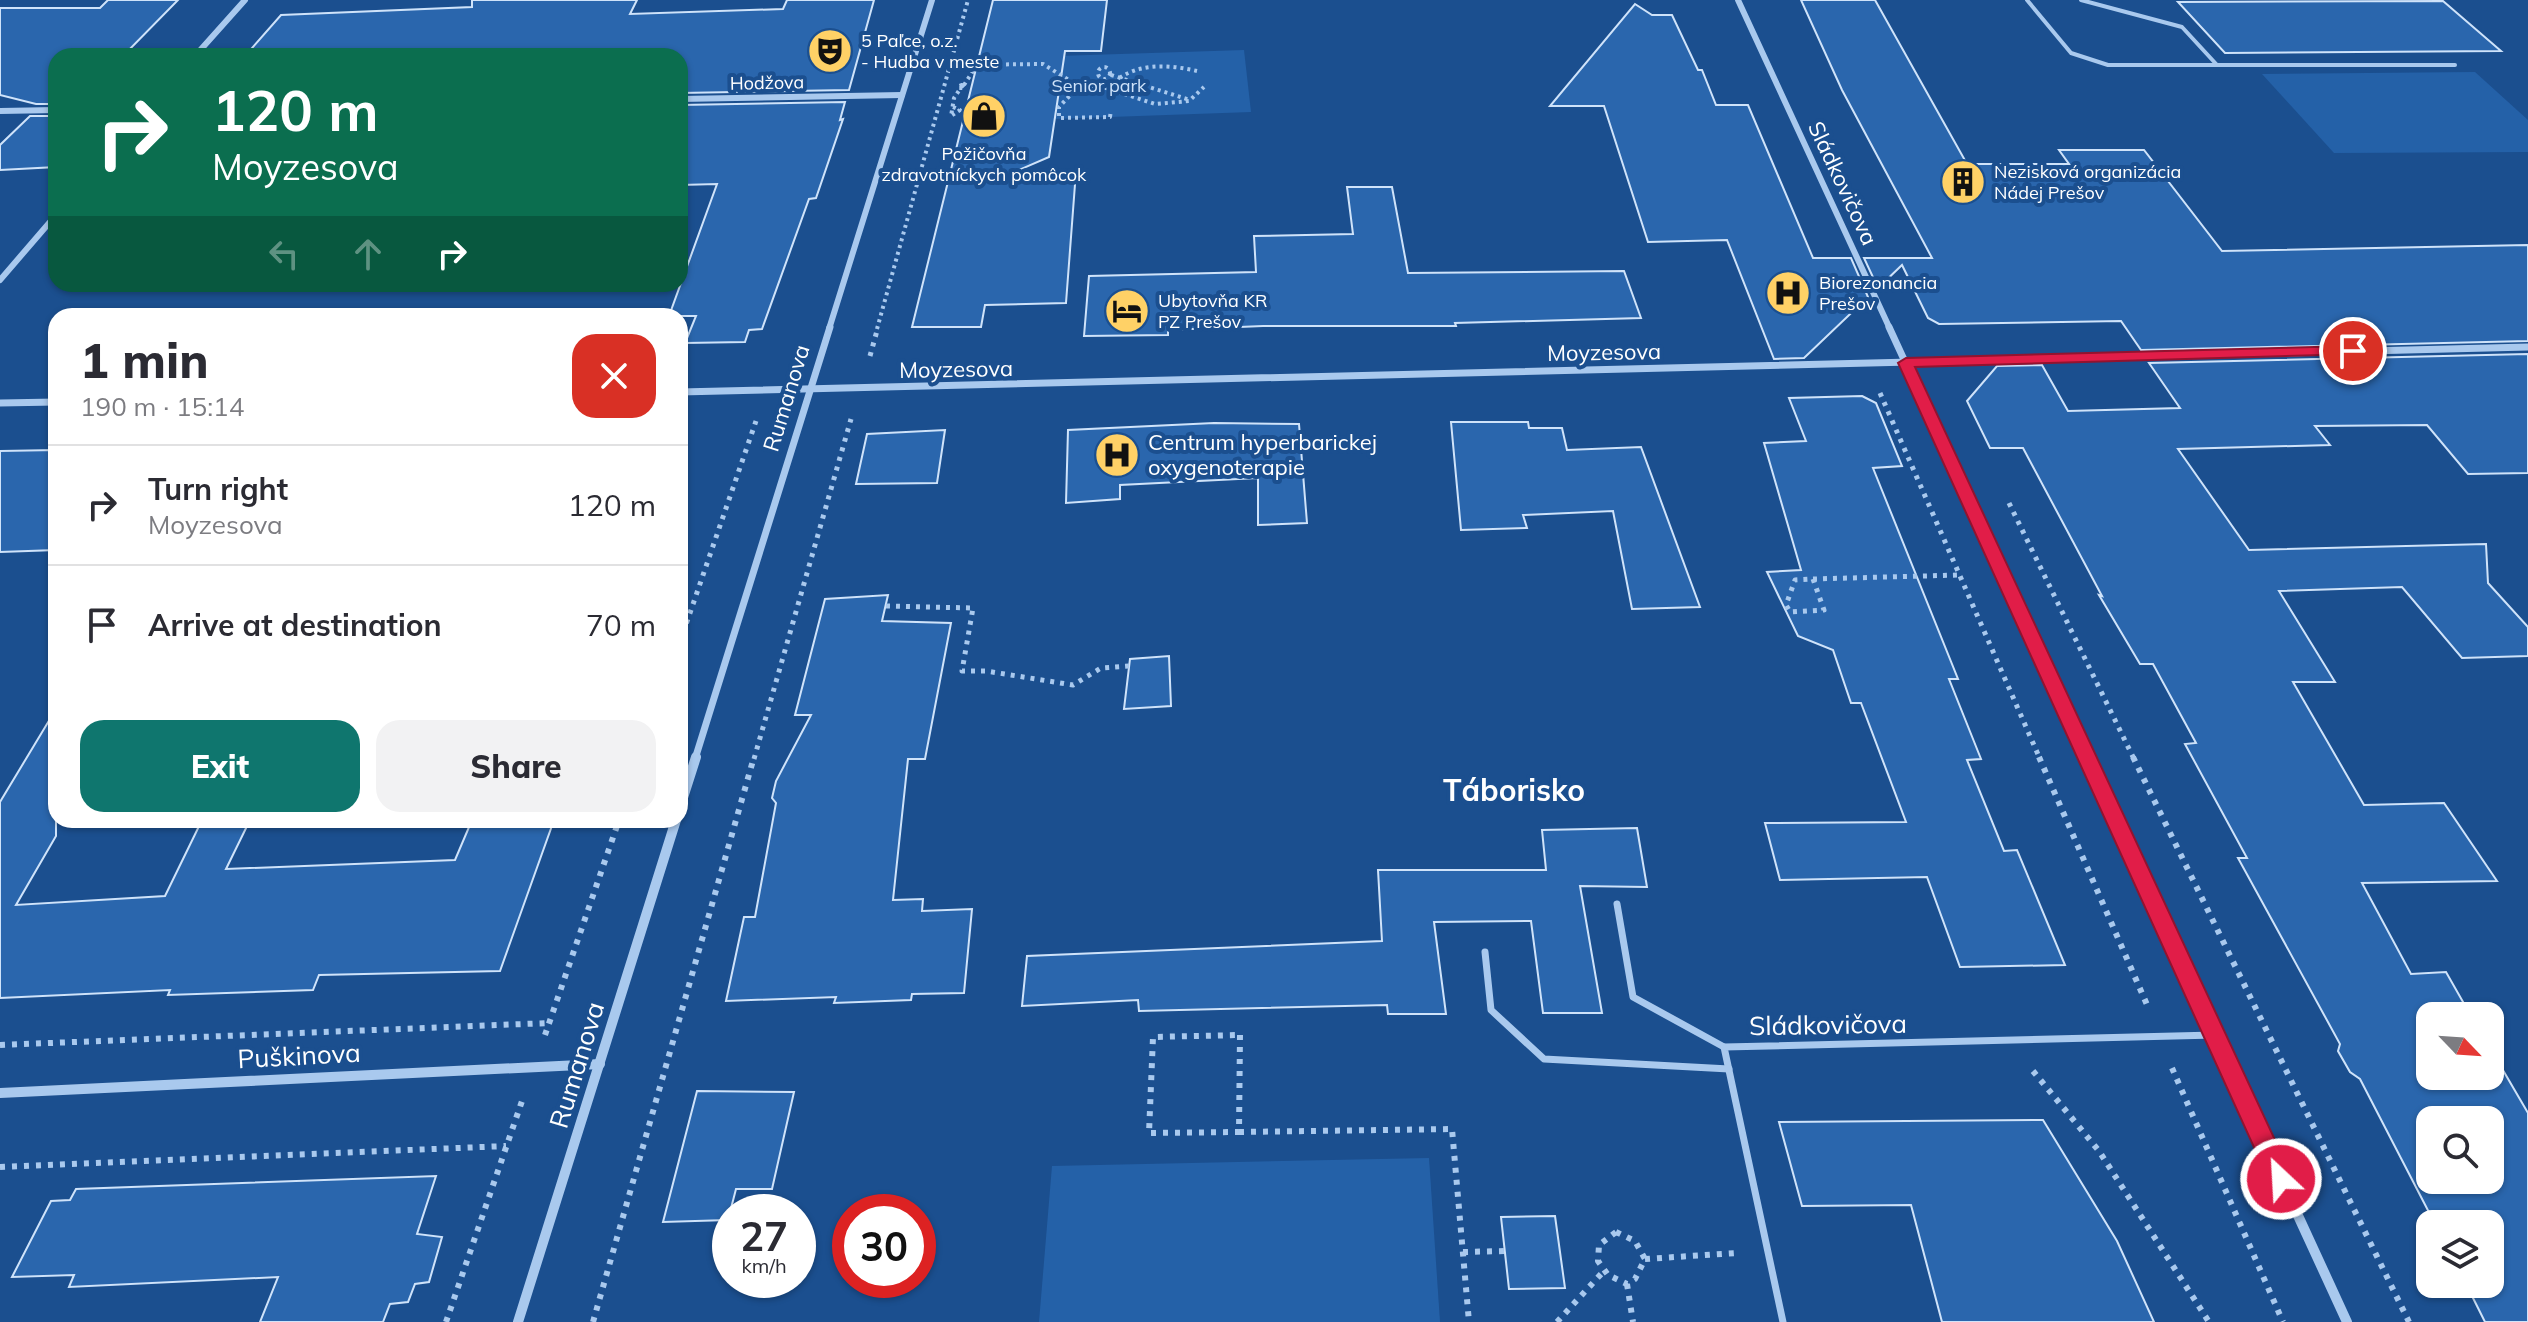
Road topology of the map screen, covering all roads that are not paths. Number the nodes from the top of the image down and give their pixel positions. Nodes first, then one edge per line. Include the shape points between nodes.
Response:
1 (245, 0) edge
2 (932, 0) edge
3 (1738, 0) edge
4 (2027, 0) edge
5 (2081, 0) edge
6 (202, 48) edge
7 (2217, 65) junction
8 (2455, 65) dead end
9 (902, 95) junction
10 (688, 99) edge
11 (48, 110) edge
12 (0, 111) edge
13 (48, 224) edge
14 (0, 280) edge
15 (2528, 347) edge
16 (1906, 363) junction
17 (809, 390) junction
18 (688, 392) edge
19 (48, 402) edge
20 (0, 403) edge
21 (688, 781) edge
22 (674, 828) edge
23 (1617, 904) dead end
24 (1485, 952) dead end
25 (2215, 1035) junction
26 (1724, 1047) junction
27 (600, 1064) junction
28 (1729, 1069) junction
29 (0, 1093) edge
30 (518, 1322) edge
31 (1783, 1322) edge
32 (2347, 1322) edge

1 - 6 street
2 - 9 street, Rumanova
3 - 16 street, Sládkovičova
4 - 7 lane via 2071,53 2108,65
5 - 7 lane via 2182,27
7 - 8 lane
9 - 10 street, Hodžova
9 - 17 street, Rumanova
11 - 12 street
13 - 14 street
15 - 16 street, Moyzesova
16 - 17 street, Moyzesova
16 - 25 street, Sládkovičova
17 - 18 street, Moyzesova
17 - 21 street, Rumanova
19 - 20 street
22 - 27 street, Rumanova
23 - 26 lane via 1633,997
24 - 28 lane via 1491,1010 1544,1059
25 - 26 lane, Sládkovičova
25 - 32 street, Sládkovičova
26 - 28 lane, Sládkovičova
27 - 29 street, Puškinova
27 - 30 street, Rumanova
28 - 31 lane, Sládkovičova

